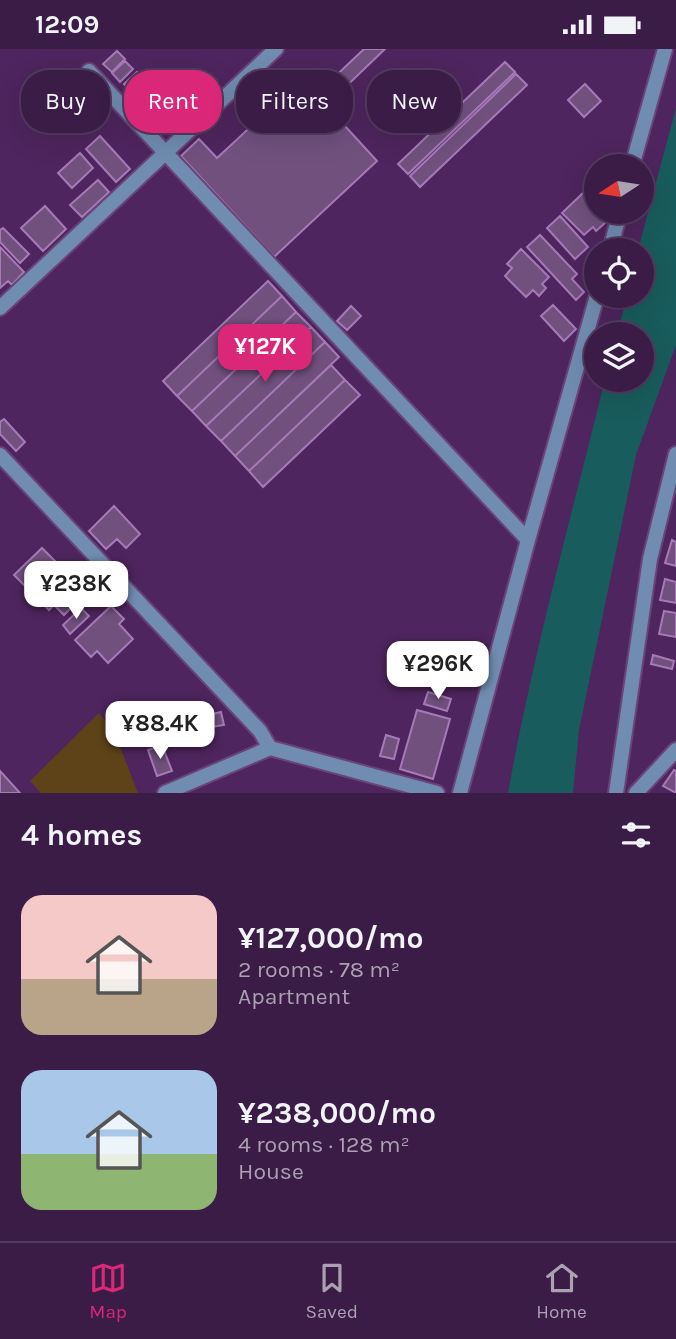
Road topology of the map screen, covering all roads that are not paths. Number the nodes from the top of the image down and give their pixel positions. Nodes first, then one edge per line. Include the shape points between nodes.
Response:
1 (276, 49) edge
2 (664, 49) edge
3 (110, 93) edge
4 (165, 152) junction
5 (635, 154) edge
6 (0, 307) edge
7 (594, 308) edge
8 (676, 454) edge
9 (0, 455) edge
10 (528, 540) junction
11 (270, 748) junction
12 (676, 750) edge
13 (165, 793) edge
14 (437, 793) edge
15 (460, 793) edge
16 (616, 793) edge
17 (636, 793) edge

1 - 4 street
2 - 5 street
3 - 4 street
4 - 6 street
4 - 10 street
7 - 10 street
8 - 16 street via 650,559
9 - 11 street via 260,731
10 - 15 street
11 - 13 street
11 - 14 street
12 - 17 street

